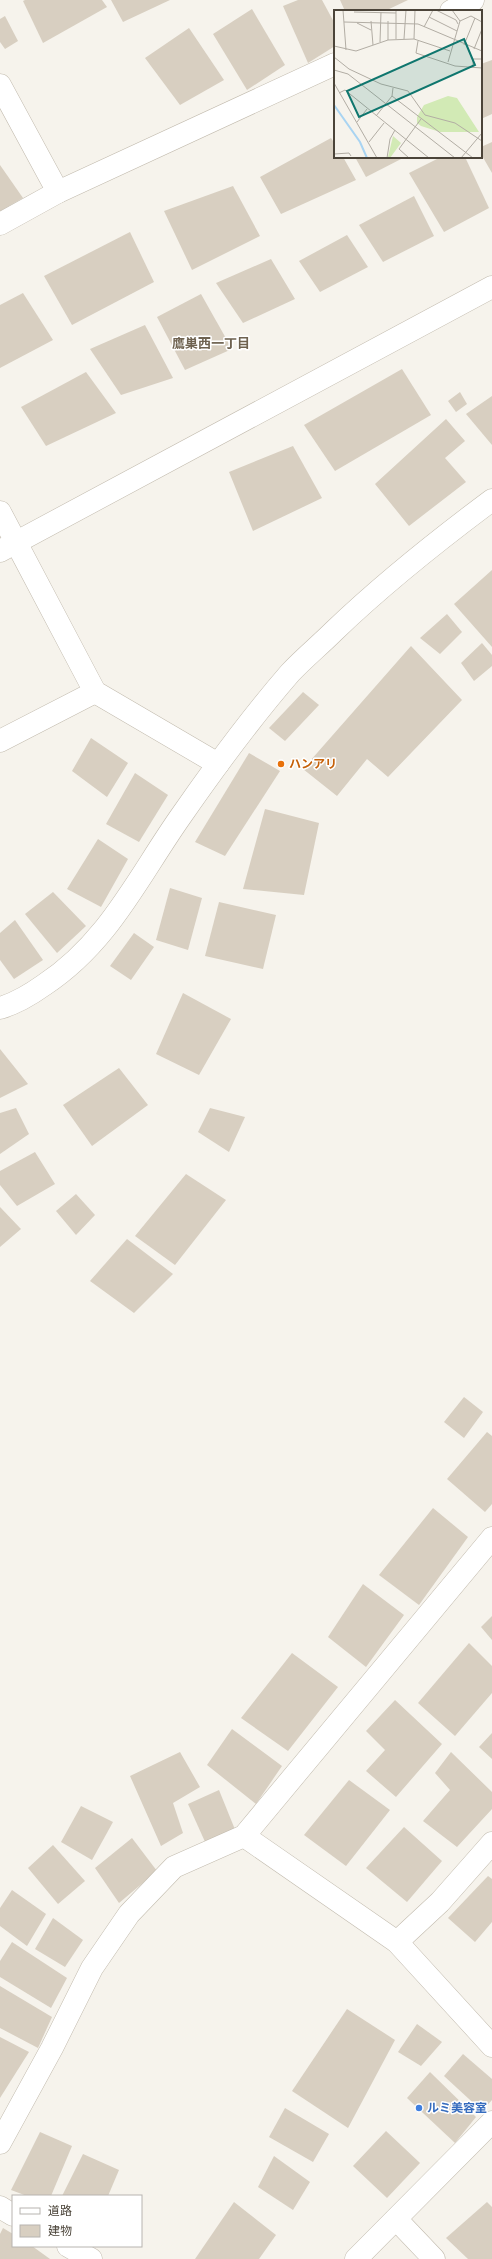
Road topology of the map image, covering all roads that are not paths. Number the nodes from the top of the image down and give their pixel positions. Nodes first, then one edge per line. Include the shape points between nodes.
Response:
1 (473, 0) edge
2 (453, 10) edge
3 (334, 64) edge
4 (0, 84) edge
5 (58, 192) junction
6 (0, 224) edge
7 (492, 287) edge
8 (492, 500) edge
9 (0, 512) edge
10 (7, 547) edge
11 (96, 692) junction
12 (0, 741) edge
13 (218, 764) junction
14 (0, 1008) edge
15 (492, 1538) edge
16 (244, 1836) junction
17 (492, 1843) edge
18 (397, 1942) junction
19 (492, 2046) edge
20 (492, 2122) edge
21 (0, 2143) edge
22 (0, 2207) edge
23 (12, 2214) edge
24 (396, 2219) junction
25 (70, 2247) edge
26 (91, 2259) edge
27 (356, 2259) edge
28 (434, 2259) edge

1 - 2 street
3 - 5 street
4 - 5 street
5 - 6 street
7 - 10 street
8 - 13 street via 414,559 291,672
9 - 10 street
10 - 11 street
11 - 12 street
11 - 13 street
13 - 14 street via 180,816 127,900 92,945 53,979 14,1004
15 - 16 street
16 - 18 street
16 - 21 street via 174,1867 129,1914 92,1968
17 - 18 street via 440,1902
18 - 19 street
20 - 24 street
22 - 23 street
24 - 27 street
24 - 28 street
25 - 26 street

